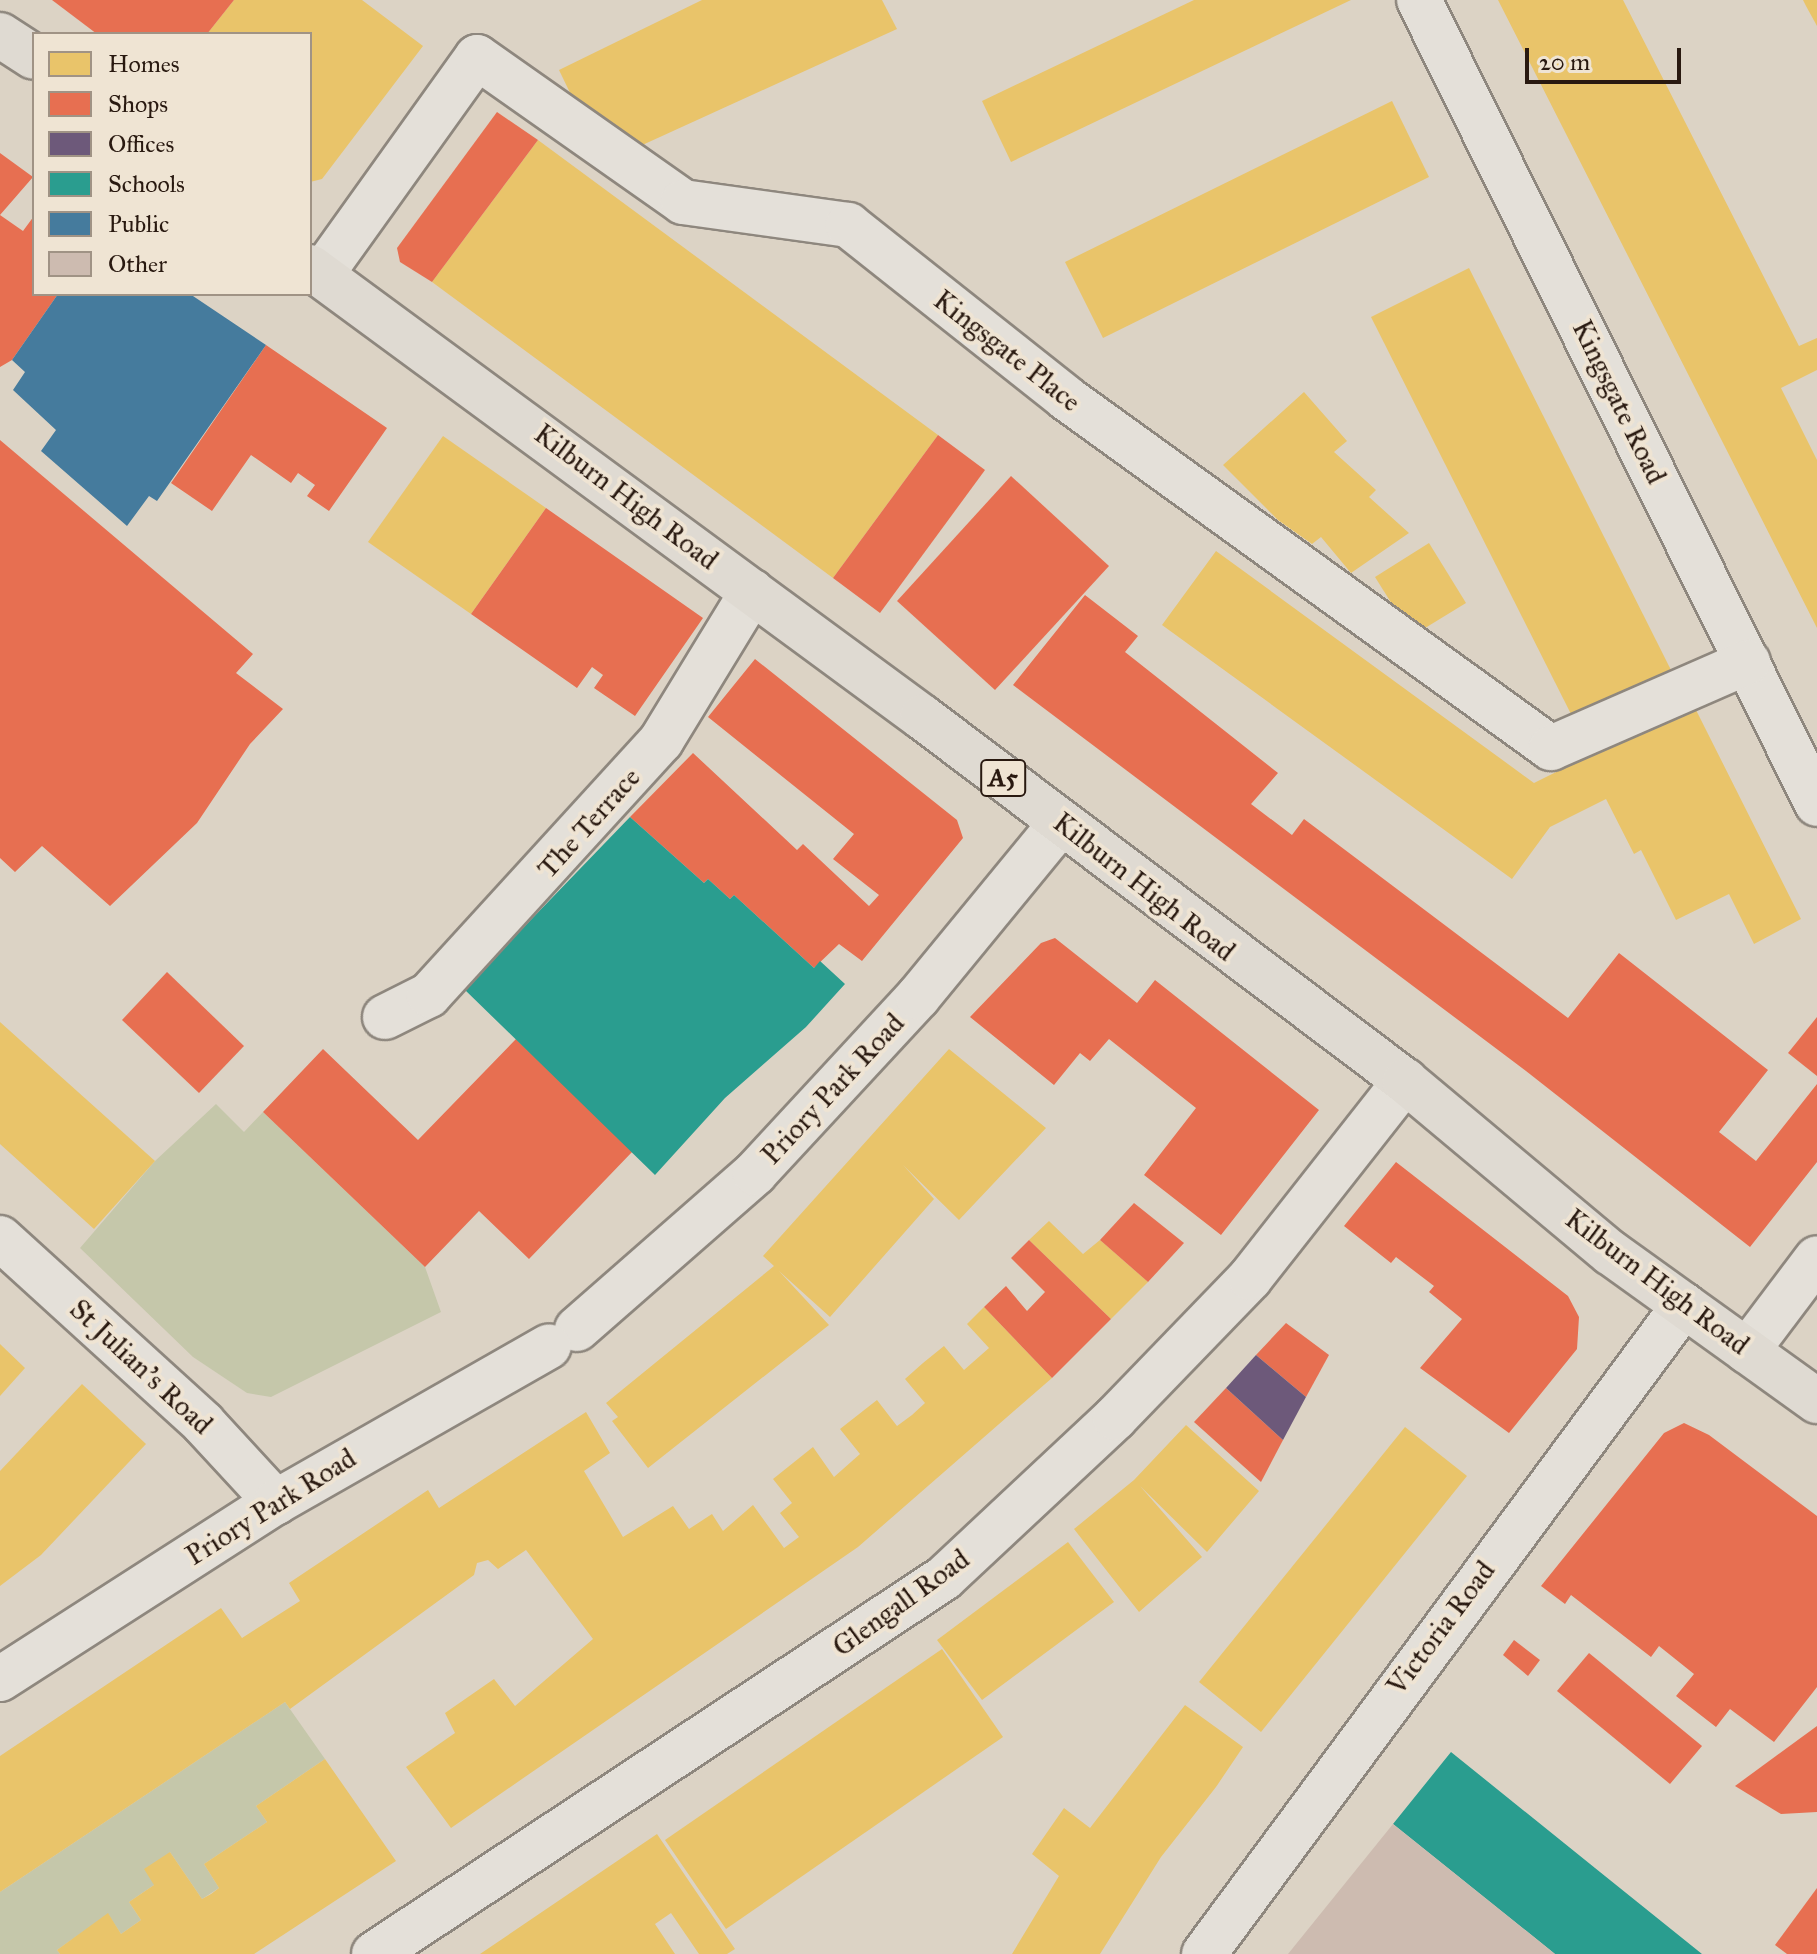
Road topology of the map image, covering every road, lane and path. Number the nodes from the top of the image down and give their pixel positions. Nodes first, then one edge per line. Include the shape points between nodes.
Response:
1 (1419, 0) edge
2 (0, 35) edge
3 (32, 56) edge
4 (315, 271) edge
5 (752, 592) junction
6 (1748, 662) junction
7 (1817, 804) edge
8 (1061, 823) junction
9 (385, 1017) dead end
10 (1405, 1081) junction
11 (0, 1238) edge
12 (1817, 1258) edge
13 (1684, 1305) junction
14 (1747, 1351) junction
15 (1817, 1401) edge
16 (276, 1502) junction
17 (0, 1679) edge
18 (374, 1954) edge
19 (1204, 1954) edge

1 - 6 street, Kingsgate Road
2 - 3 main road
4 - 5 main road, Kilburn High Road / A5
4 - 6 street, Kingsgate Place via 477,57 683,202 848,225 1066,398 1551,748
5 - 8 main road, Kilburn High Road / A5
5 - 9 street, The Terrace via 661,741 429,995
6 - 7 street, Kingsgate Road
8 - 10 main road, Kilburn High Road / A5
8 - 16 street, Priory Park Road via 918,997 755,1173 563,1338
10 - 13 main road, Kilburn High Road / A5 via 1611,1253
10 - 18 street, Glengall Road via 1250,1278 1115,1418 944,1578
11 - 16 street, St Julian's Road via 203,1423
12 - 14 street
13 - 14 main road, Kilburn High Road / A5
13 - 19 street, Victoria Road
14 - 15 main road, Kilburn High Road / A5
16 - 17 street, Priory Park Road

